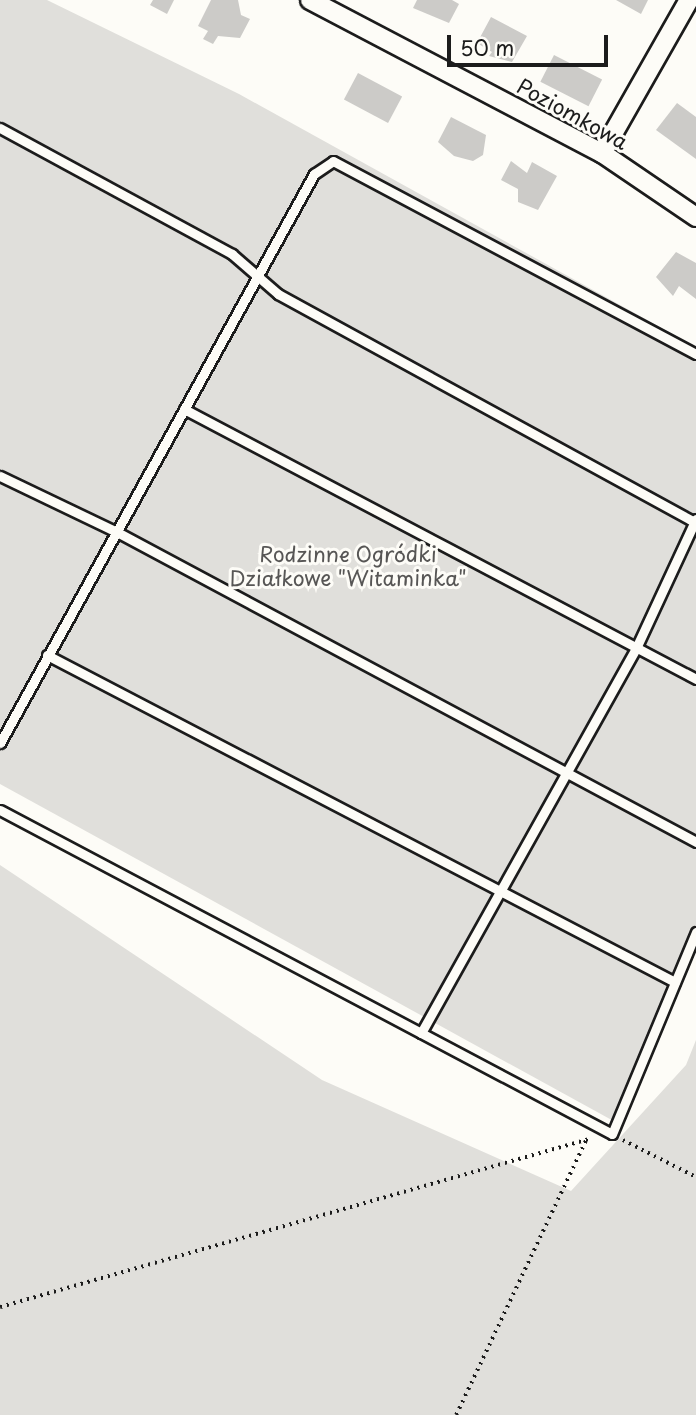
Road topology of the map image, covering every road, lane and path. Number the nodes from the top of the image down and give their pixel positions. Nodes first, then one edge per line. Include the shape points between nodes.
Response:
1 (310, 0) edge
2 (689, 0) edge
3 (0, 128) edge
4 (602, 153) junction
5 (696, 217) edge
6 (258, 280) junction
7 (696, 354) edge
8 (184, 409) junction
9 (0, 476) edge
10 (695, 522) edge
11 (117, 532) junction
12 (637, 646) junction
13 (47, 655) junction
14 (696, 678) edge
15 (0, 743) edge
16 (564, 768) junction
17 (0, 810) edge
18 (696, 842) edge
19 (500, 890) junction
20 (696, 932) edge
21 (675, 982) junction
22 (421, 1033) junction
23 (612, 1134) junction
24 (586, 1140) junction
25 (696, 1177) edge
26 (0, 1307) edge
27 (456, 1415) edge

1 - 4 street, Poziomkowa
2 - 4 street
3 - 6 lane via 232,254
4 - 5 street, Poziomkowa
6 - 7 lane via 314,174 332,161
6 - 8 lane
6 - 10 lane
8 - 11 lane
8 - 12 lane
9 - 11 lane
10 - 12 lane
11 - 13 lane
11 - 16 lane
12 - 14 lane
12 - 16 lane
13 - 15 lane
13 - 19 lane
16 - 18 lane
16 - 19 lane
17 - 22 lane
19 - 21 lane
19 - 22 lane
20 - 21 lane
21 - 23 lane
22 - 23 lane
23 - 24 path
23 - 25 path
24 - 26 path
24 - 27 path

